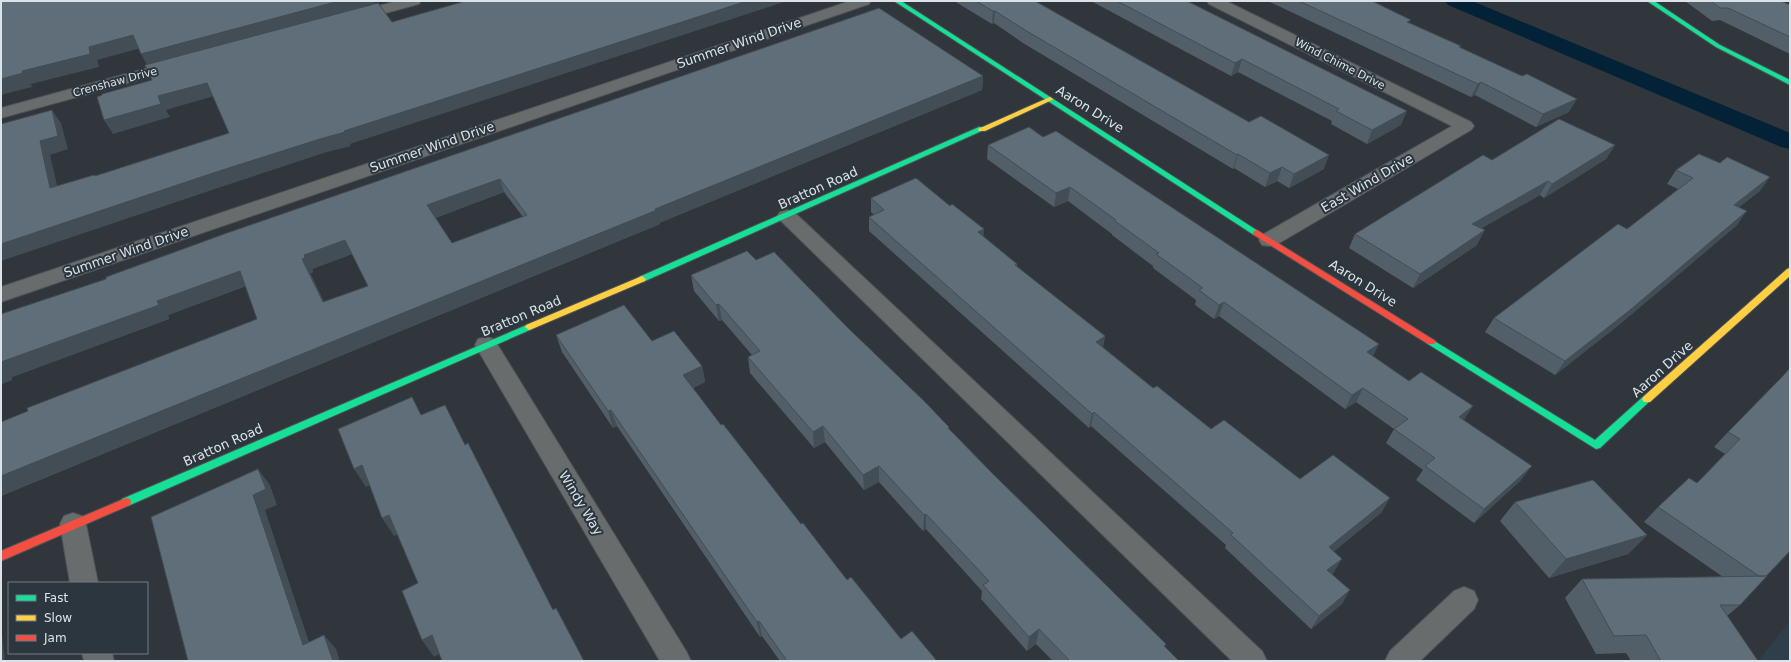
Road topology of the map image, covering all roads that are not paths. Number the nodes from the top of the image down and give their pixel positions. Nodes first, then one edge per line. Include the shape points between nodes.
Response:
1 (414, 1) edge
2 (864, 1) edge
3 (897, 1) edge
4 (1214, 1) edge
5 (1650, 1) edge
6 (338, 22) edge
7 (192, 61) edge
8 (1790, 83) edge
9 (1050, 99) junction
10 (1, 113) edge
11 (1465, 126) joint
12 (787, 216) junction
13 (1269, 240) junction
14 (1790, 271) edge
15 (1, 295) edge
16 (486, 345) junction
17 (73, 524) junction
18 (1, 556) edge
19 (84, 582) edge
20 (1464, 600) dead end
21 (676, 661) edge
22 (1252, 661) edge
23 (1400, 661) edge

1 - 6 street
2 - 15 street, Summer Wind Drive
3 - 9 street, Aaron Drive
4 - 11 street, Wind Chime Drive
5 - 8 street via 1706,40
7 - 10 street, Crenshaw Drive
9 - 12 street, Bratton Road
9 - 13 street, Aaron Drive
11 - 13 street, East Wind Drive
12 - 16 street, Bratton Road
12 - 22 street
13 - 14 street, Aaron Drive via 1596,445
16 - 17 street, Bratton Road
16 - 21 street, Windy Way
17 - 18 street, Bratton Road
17 - 19 street
20 - 23 street

